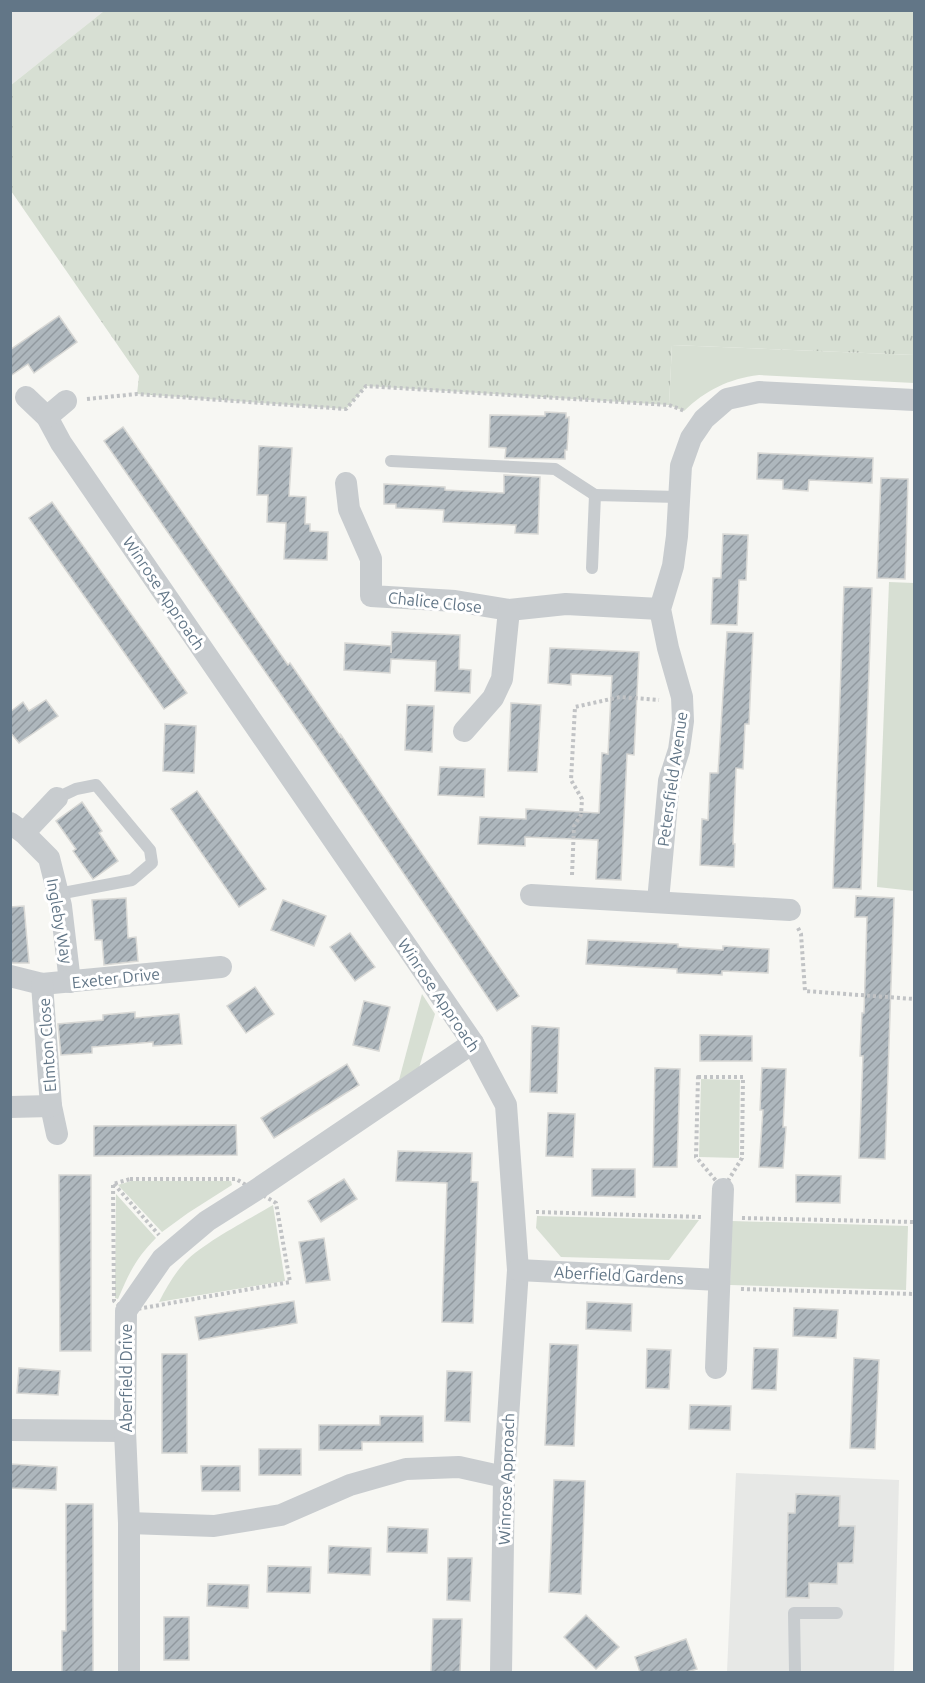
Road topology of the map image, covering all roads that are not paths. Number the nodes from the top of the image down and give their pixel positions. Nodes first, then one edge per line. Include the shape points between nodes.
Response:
1 (26, 397) dead end
2 (915, 400) edge
3 (66, 401) road end
4 (47, 417) junction
5 (391, 460) dead end
6 (346, 483) dead end
7 (595, 495) junction
8 (678, 497) junction
9 (592, 568) dead end
10 (660, 609) junction
11 (509, 610) junction
12 (464, 731) dead end
13 (57, 798) joint
14 (17, 828) edge
15 (58, 894) junction
16 (531, 895) dead end
17 (658, 902) junction
18 (789, 910) road end
19 (221, 967) dead end
20 (10, 976) edge
21 (70, 982) junction
22 (42, 984) junction
23 (473, 1043) junction
24 (51, 1106) junction
25 (10, 1107) edge
26 (57, 1134) dead end
27 (723, 1189) road end
28 (518, 1270) junction
29 (719, 1284) junction
30 (716, 1368) dead end
31 (10, 1430) edge
32 (125, 1431) junction
33 (504, 1477) junction
34 (129, 1523) junction
35 (837, 1613) dead end
36 (129, 1672) edge
37 (501, 1672) edge
38 (795, 1672) edge

1 - 4 street, Winrose Approach
2 - 8 street, Petersfield Avenue via 759,392 727,399 704,419 691,438 681,466
3 - 4 street
4 - 23 street, Winrose Approach via 61,443
5 - 7 lane via 555,469
6 - 11 street, Chalice Close via 349,509 371,559 371,596 455,601
7 - 8 lane
7 - 9 lane
8 - 10 street, Petersfield Avenue via 673,566
10 - 11 street, Chalice Close via 566,604
10 - 17 street, Petersfield Avenue via 683,702 683,721 664,811
11 - 12 street via 502,679 493,698
13 - 14 street, Ingleby Way
13 - 15 lane via 96,785 150,850 152,863 132,880
14 - 15 street, Ingleby Way via 49,858
15 - 21 street, Ingleby Way
16 - 17 street
17 - 18 street
19 - 21 street, Exeter Drive
20 - 22 street, Exeter Drive
21 - 22 street, Exeter Drive
22 - 24 street, Elmton Close
23 - 28 street, Winrose Approach via 506,1105
23 - 32 street, Aberfield Drive via 207,1221 162,1259 126,1311
24 - 25 street, Elmton Close
24 - 26 street, Elmton Close
27 - 29 street
28 - 29 street, Aberfield Gardens
28 - 33 street, Winrose Approach
29 - 30 street
31 - 32 street
32 - 34 street, Aberfield Drive
33 - 34 street via 459,1467 406,1470 350,1485 280,1515 214,1526
33 - 37 street, Winrose Approach
34 - 36 street, Aberfield Drive
35 - 38 lane via 795,1613

